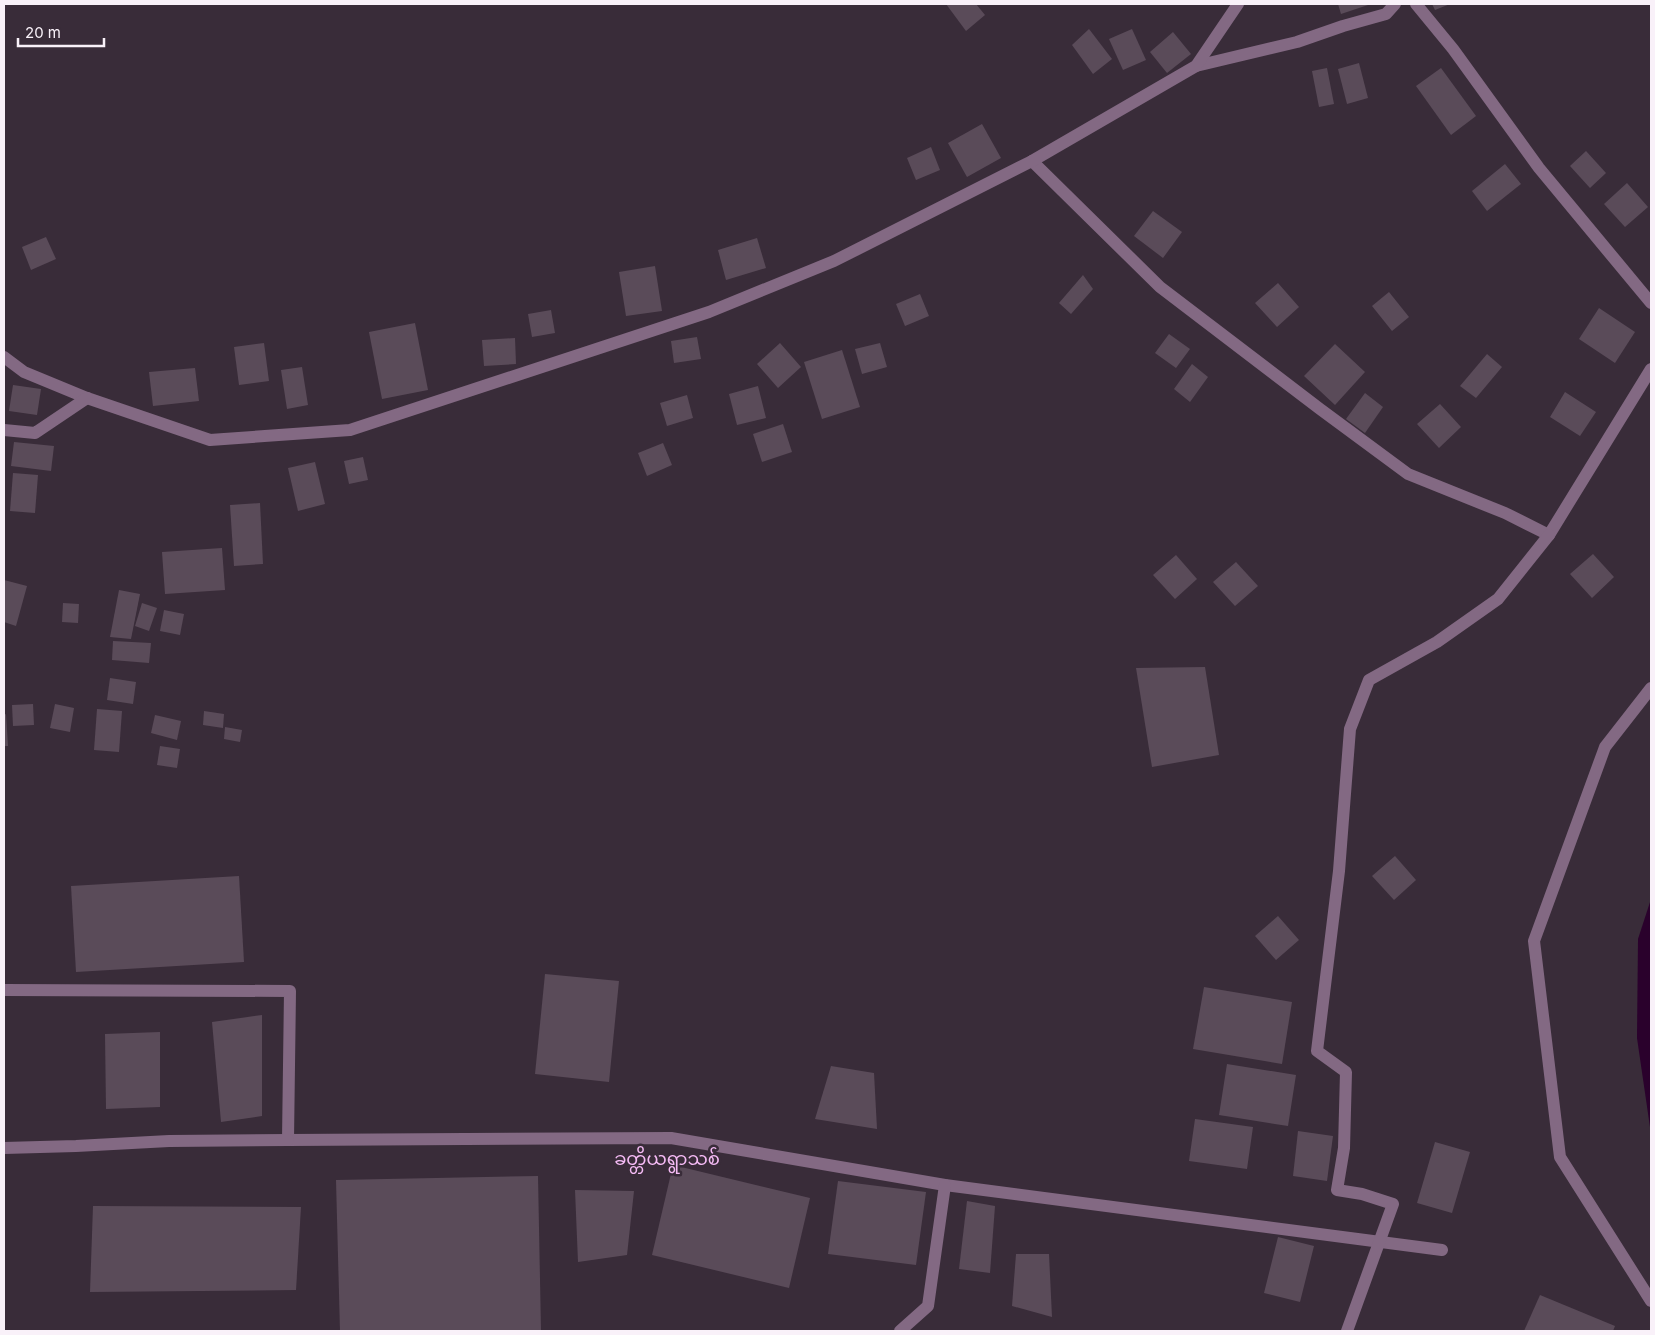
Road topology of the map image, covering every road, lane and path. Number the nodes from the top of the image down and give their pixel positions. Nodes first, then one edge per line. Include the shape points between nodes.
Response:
1 (1238, 4) edge
2 (1395, 4) edge
3 (1416, 4) edge
4 (1196, 66) junction
5 (1032, 161) junction
6 (1651, 303) edge
7 (4, 357) edge
8 (1651, 369) edge
9 (87, 398) junction
10 (4, 430) edge
11 (1548, 535) junction
12 (1651, 688) edge
13 (4, 990) edge
14 (288, 1140) junction
15 (4, 1148) edge
16 (945, 1184) junction
17 (1380, 1242) junction
18 (1442, 1250) dead end
19 (1651, 1301) edge
20 (900, 1331) edge
21 (1347, 1331) edge

1 - 4 street
2 - 4 street via 1386,14 1297,42
3 - 6 street via 1453,49 1539,168
4 - 5 street
5 - 9 street via 834,261 709,312 350,430 210,440
5 - 11 street via 1160,287 1408,474 1505,513
7 - 9 street via 24,372
8 - 11 street
9 - 10 street via 35,433
11 - 17 street via 1498,599 1437,642 1369,680 1350,729 1339,871 1316,1052 1346,1072 1344,1148 1337,1190 1393,1204
12 - 19 street via 1605,747 1534,941 1560,1157
13 - 14 street via 290,991
14 - 15 street
14 - 16 street via 670,1138
16 - 17 street
16 - 20 street via 928,1306
17 - 18 street
17 - 21 street

